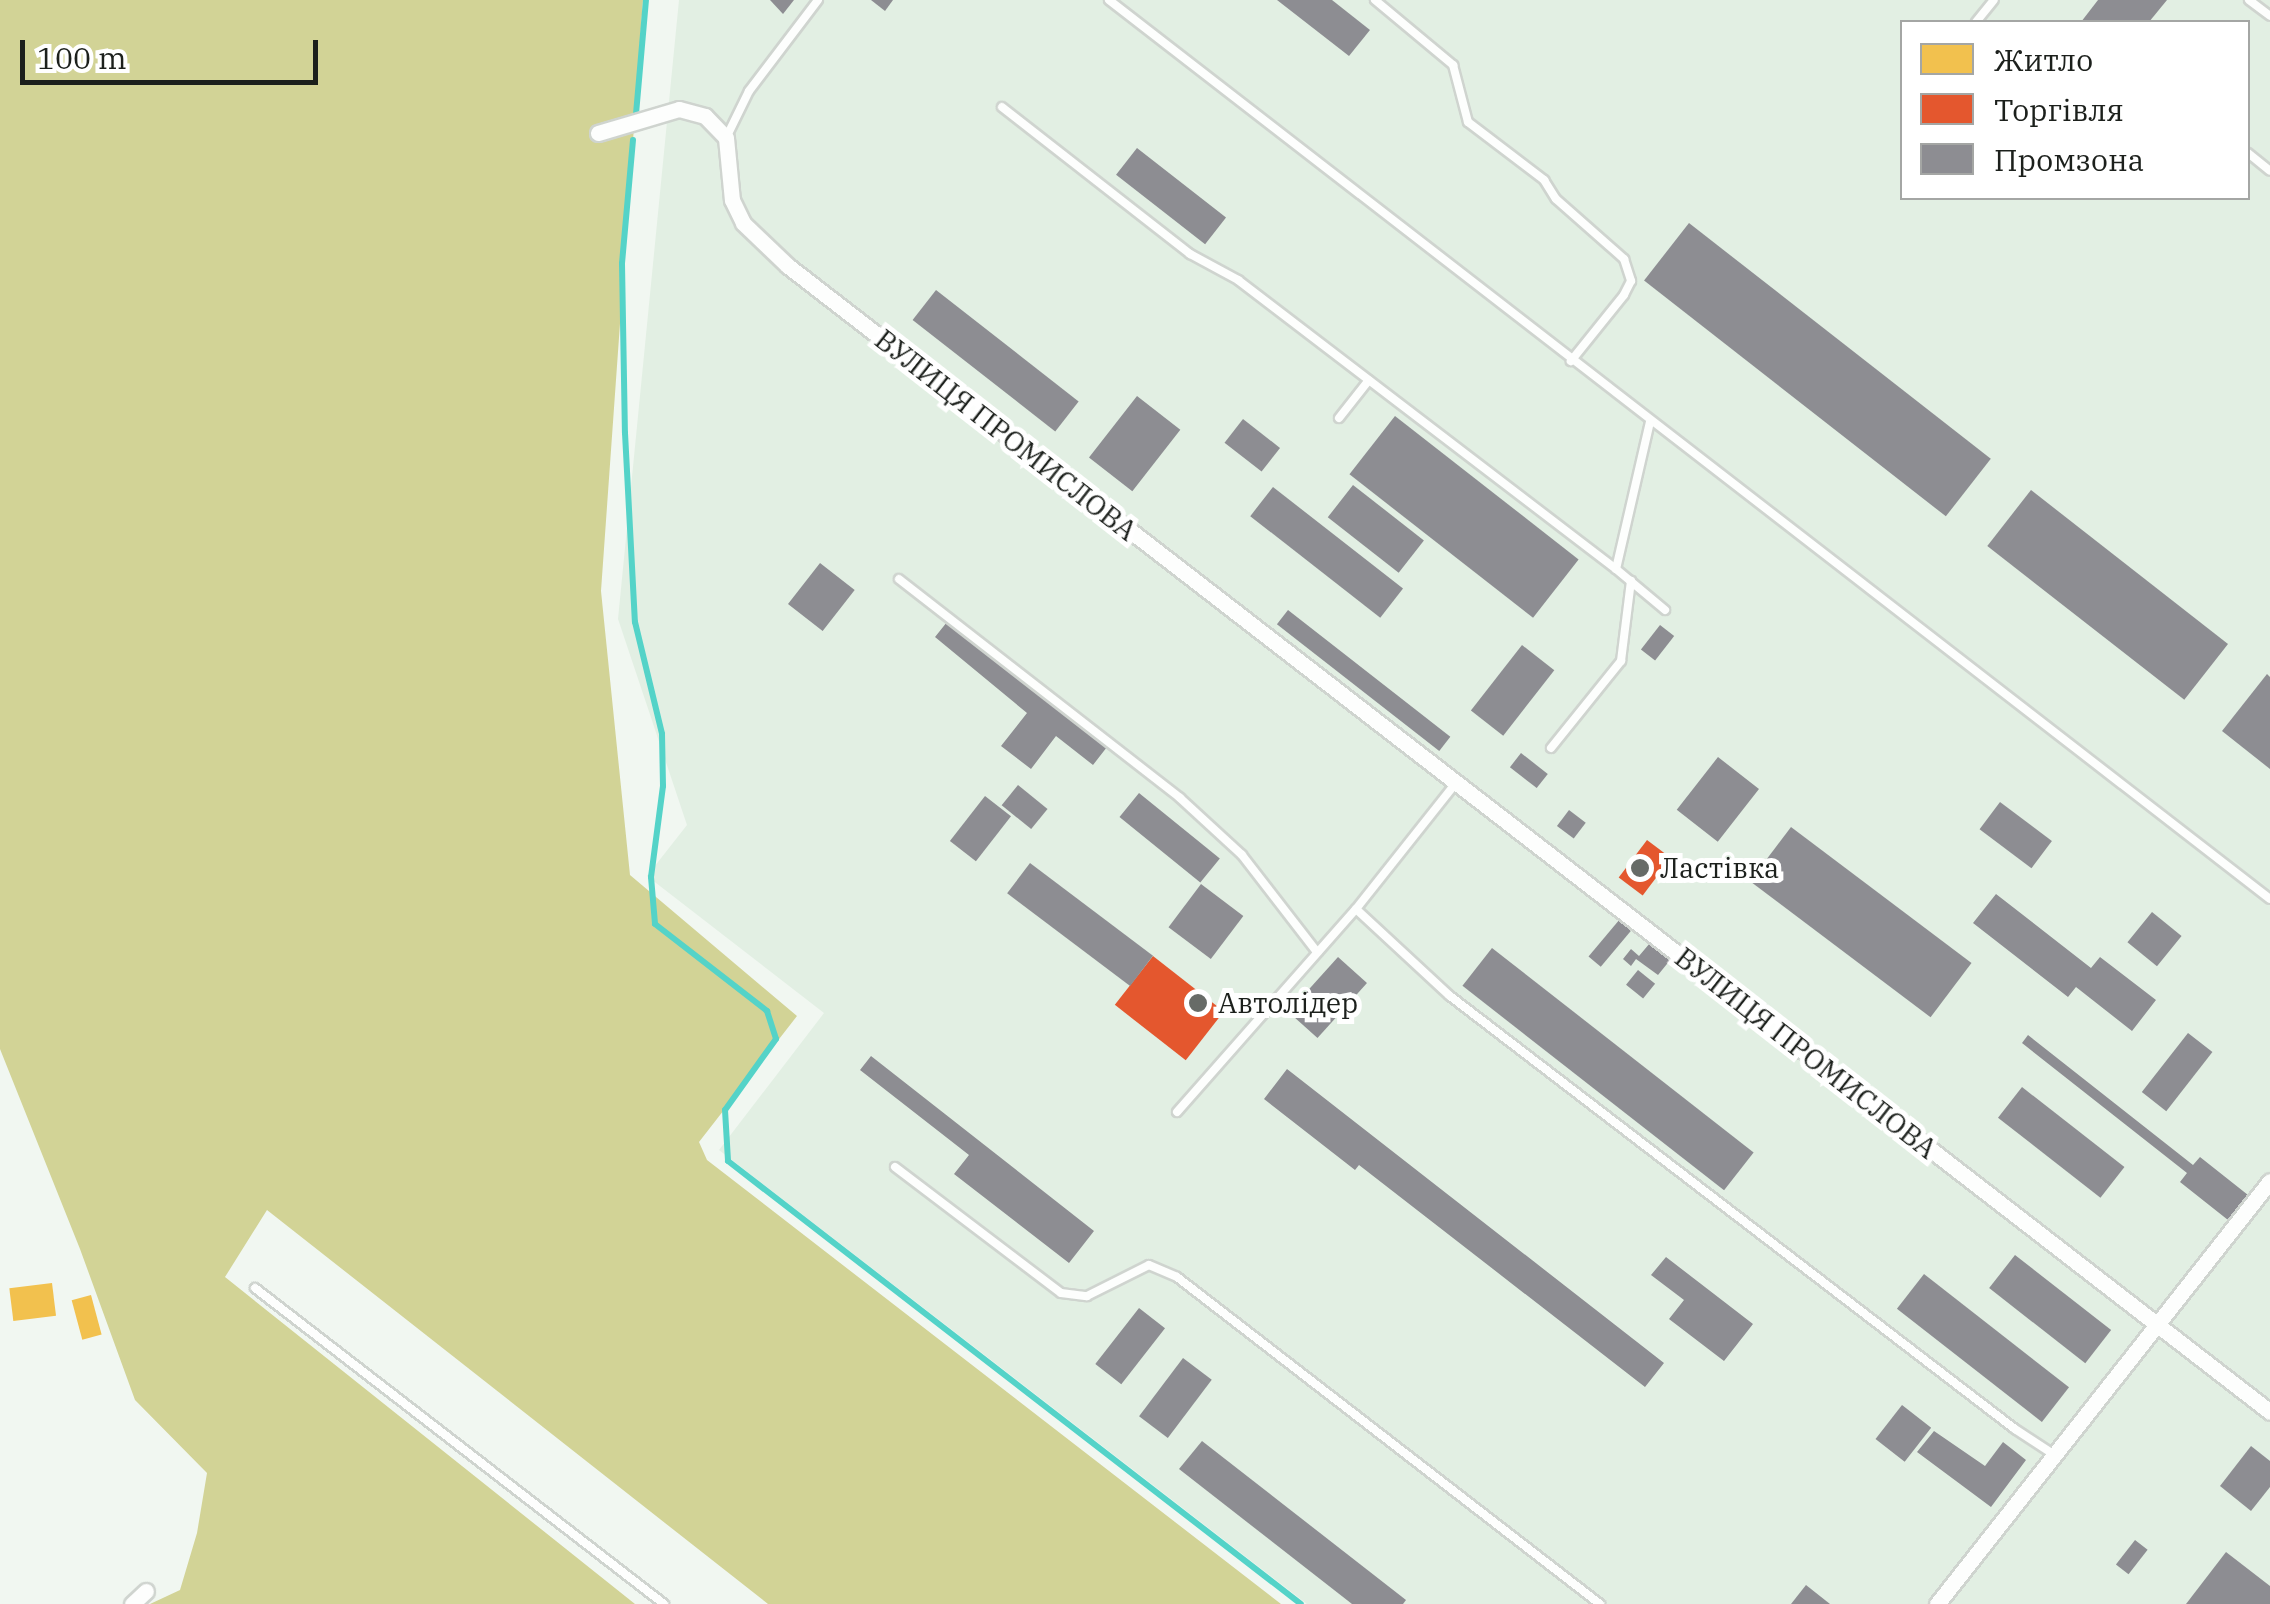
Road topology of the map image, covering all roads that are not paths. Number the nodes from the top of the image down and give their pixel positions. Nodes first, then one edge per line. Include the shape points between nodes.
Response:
1 (818, 0) edge
2 (1108, 0) edge
3 (1375, 0) edge
4 (1994, 0) edge
5 (2250, 0) edge
6 (2270, 16) edge
7 (1978, 20) edge
8 (1002, 107) dead end
9 (598, 133) dead end
10 (726, 138) junction
11 (2250, 155) edge
12 (2270, 171) edge
13 (1571, 361) junction
14 (1370, 380) junction
15 (1339, 418) dead end
16 (1650, 422) junction
17 (1616, 569) junction
18 (899, 579) dead end
19 (1631, 582) junction
20 (1665, 610) dead end
21 (1551, 748) dead end
22 (1456, 782) junction
23 (2270, 899) edge
24 (1356, 909) junction
25 (1318, 952) junction
26 (1177, 1112) dead end
27 (895, 1167) dead end
28 (2270, 1181) edge
29 (255, 1288) dead end
30 (2156, 1324) junction
31 (2270, 1412) edge
32 (2053, 1454) junction
33 (146, 1591) dead end
34 (132, 1604) edge
35 (664, 1604) edge
36 (1600, 1604) edge
37 (1937, 1604) edge

1 - 10 lane via 748,91
2 - 13 lane
3 - 13 lane via 1453,66 1468,122 1544,180 1556,199 1624,259 1630,280 1624,296
4 - 7 lane
5 - 6 lane
8 - 14 lane via 1190,254 1238,280
9 - 10 street via 679,109 706,116
10 - 22 street, ВУЛИЦЯ ПРОМИСЛОВА via 732,200 743,223 777,257
11 - 12 lane
13 - 16 lane
14 - 15 lane
14 - 17 lane
16 - 17 lane
16 - 23 lane
17 - 19 lane
18 - 25 lane via 1180,798 1242,855
19 - 20 lane
19 - 21 lane via 1621,661
22 - 24 lane
22 - 30 street, ВУЛИЦЯ ПРОМИСЛОВА
24 - 25 lane
24 - 32 lane via 1450,996
25 - 26 lane
27 - 36 lane via 1061,1292 1087,1296 1149,1265 1177,1277
28 - 30 street
29 - 35 lane
30 - 31 street, ВУЛИЦЯ ПРОМИСЛОВА
30 - 32 street
32 - 37 street
33 - 34 street

